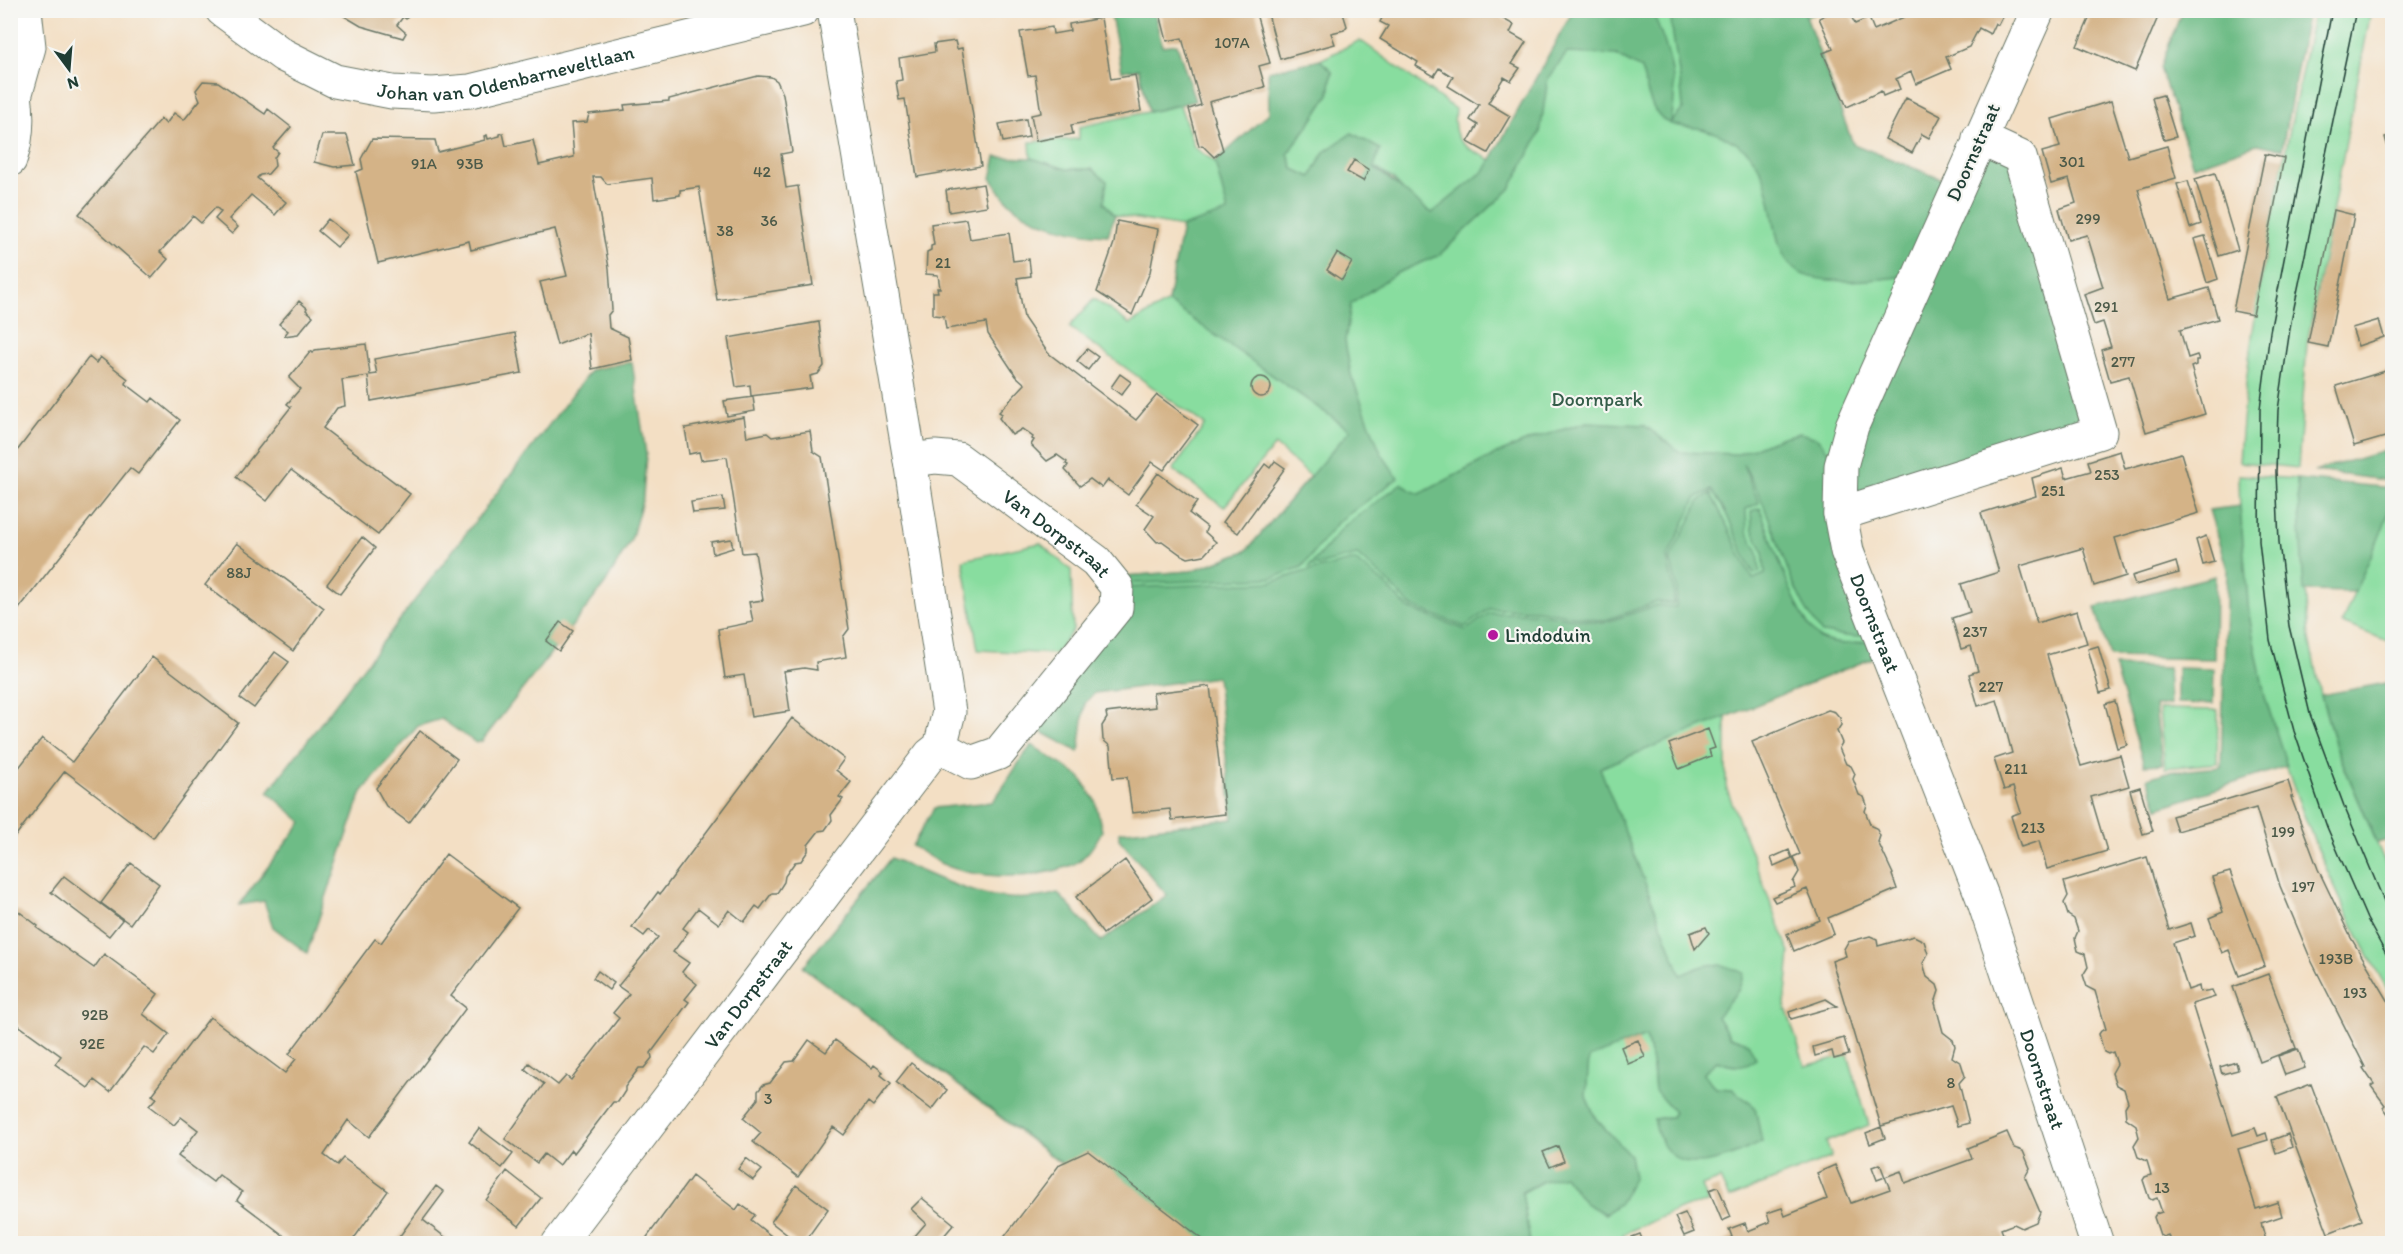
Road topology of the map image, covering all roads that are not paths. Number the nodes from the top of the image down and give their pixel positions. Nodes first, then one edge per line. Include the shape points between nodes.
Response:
1 (25, 10) edge
2 (222, 10) edge
3 (696, 10) edge
4 (803, 10) edge
5 (834, 10) edge
6 (2038, 10) edge
7 (672, 42) junction
8 (13, 83) edge
9 (1979, 138) junction
10 (10, 160) edge
11 (910, 460) junction
12 (1840, 514) junction
13 (940, 747) junction
14 (558, 1244) edge
15 (2097, 1244) edge

1 - 8 street via 29,47
2 - 7 street, Johan van Oldenbarneveltlaan via 283,55 335,81 392,92 470,91
3 - 7 street
4 - 7 street, Johan van Oldenbarneveltlaan
5 - 11 street, Van Dorpstraat
6 - 9 street, Doornstraat
8 - 10 street via 17,112
9 - 12 street, Doornstraat via 1852,426 1841,466
9 - 12 street via 2020,157 2100,432
11 - 13 street, Van Dorpstraat via 949,712
11 - 13 street, Van Dorpstraat via 958,459 1096,561 1117,586 1116,608 999,753 971,763
12 - 15 street, Doornstraat via 1847,551 1982,896
13 - 14 street, Van Dorpstraat

